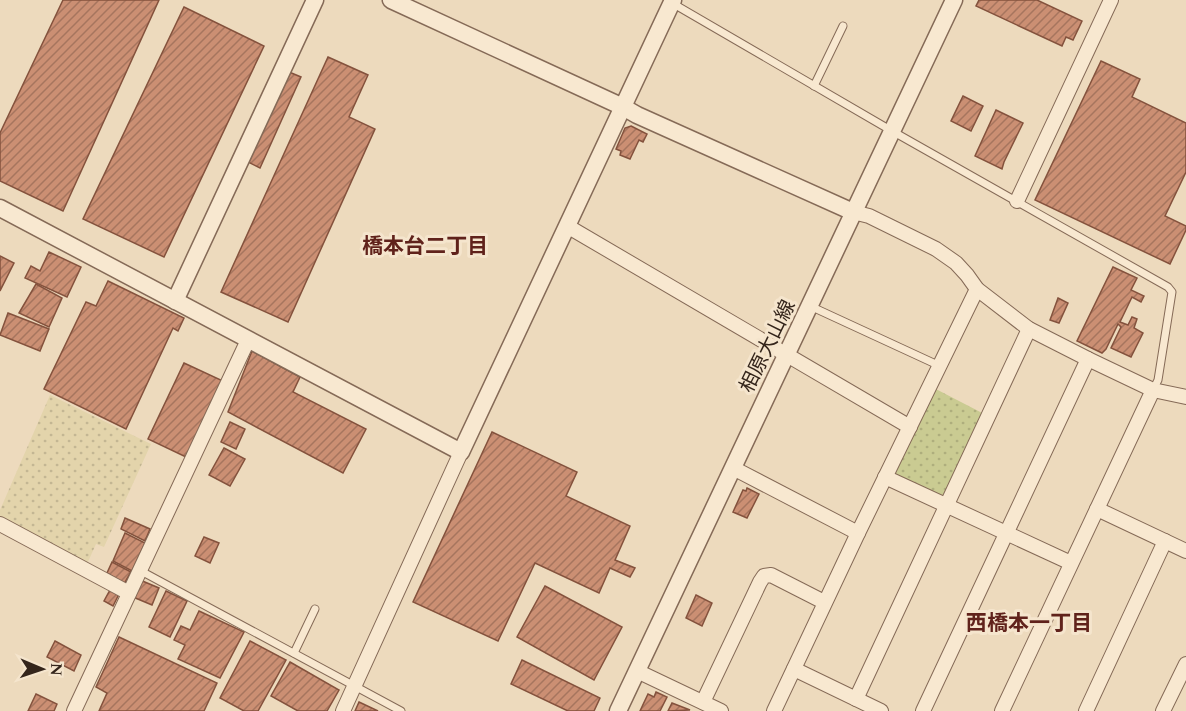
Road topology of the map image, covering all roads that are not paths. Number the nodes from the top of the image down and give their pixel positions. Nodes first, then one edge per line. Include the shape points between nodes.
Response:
1 (315, 0) edge
2 (391, 0) edge
3 (954, 0) edge
4 (1111, 0) edge
5 (673, 2) edge
6 (843, 26) dead end
7 (814, 86) junction
8 (623, 107) junction
9 (892, 131) junction
10 (1017, 201) junction
11 (0, 208) edge
12 (853, 212) junction
13 (567, 226) junction
14 (977, 289) junction
15 (175, 301) junction
16 (810, 306) junction
17 (1029, 329) junction
18 (248, 340) junction
19 (786, 354) junction
20 (1088, 360) junction
21 (940, 366) junction
22 (1153, 390) junction
23 (1186, 397) edge
24 (910, 427) junction
25 (461, 452) junction
26 (733, 468) junction
27 (885, 477) junction
28 (946, 505) junction
29 (1097, 509) junction
30 (0, 524) edge
31 (858, 533) junction
32 (1007, 534) junction
33 (1165, 541) junction
34 (1186, 551) edge
35 (1071, 563) junction
36 (141, 571) junction
37 (129, 593) junction
38 (824, 603) junction
39 (315, 609) dead end
40 (294, 653) junction
41 (1186, 664) edge
42 (794, 669) junction
43 (637, 671) junction
44 (355, 686) junction
45 (856, 699) junction
46 (703, 702) junction
47 (75, 711) edge
48 (343, 711) edge
49 (401, 711) edge
50 (618, 711) edge
51 (721, 711) edge
52 (774, 711) edge
53 (881, 711) edge
54 (923, 711) edge
55 (1002, 711) edge
56 (1086, 711) edge
57 (1163, 711) edge

1 - 15 street
2 - 8 street
3 - 9 street, 相原大山線
4 - 10 street
5 - 7 lane
5 - 8 street
6 - 7 lane
7 - 9 lane
8 - 12 street
8 - 13 street
9 - 10 lane
9 - 12 street, 相原大山線
10 - 22 lane via 1172,292 1158,380
11 - 15 street
12 - 14 street via 936,249 956,263
12 - 16 street, 相原大山線
13 - 19 street
13 - 25 street
14 - 17 street
14 - 21 street
15 - 18 street
16 - 19 street, 相原大山線
16 - 21 lane
17 - 20 street
17 - 28 street
18 - 25 street
18 - 36 street
19 - 24 street
19 - 26 street, 相原大山線
20 - 22 street
20 - 32 street
21 - 24 street
22 - 23 street
22 - 29 street
24 - 27 street
25 - 44 street
26 - 31 street
26 - 43 street, 相原大山線
27 - 28 street
27 - 31 street
28 - 32 street
28 - 45 street
29 - 33 street
29 - 35 street
30 - 37 street
31 - 38 street
32 - 35 street
32 - 54 street
33 - 34 street
33 - 56 street
35 - 55 street
36 - 37 street
36 - 40 lane
37 - 47 street
38 - 42 street
38 - 46 street via 771,575 764,576
39 - 40 lane
40 - 44 lane
41 - 57 street
42 - 45 street
42 - 52 street
43 - 46 street
43 - 50 street, 相原大山線
44 - 48 street
44 - 49 lane
45 - 53 street
46 - 51 street

